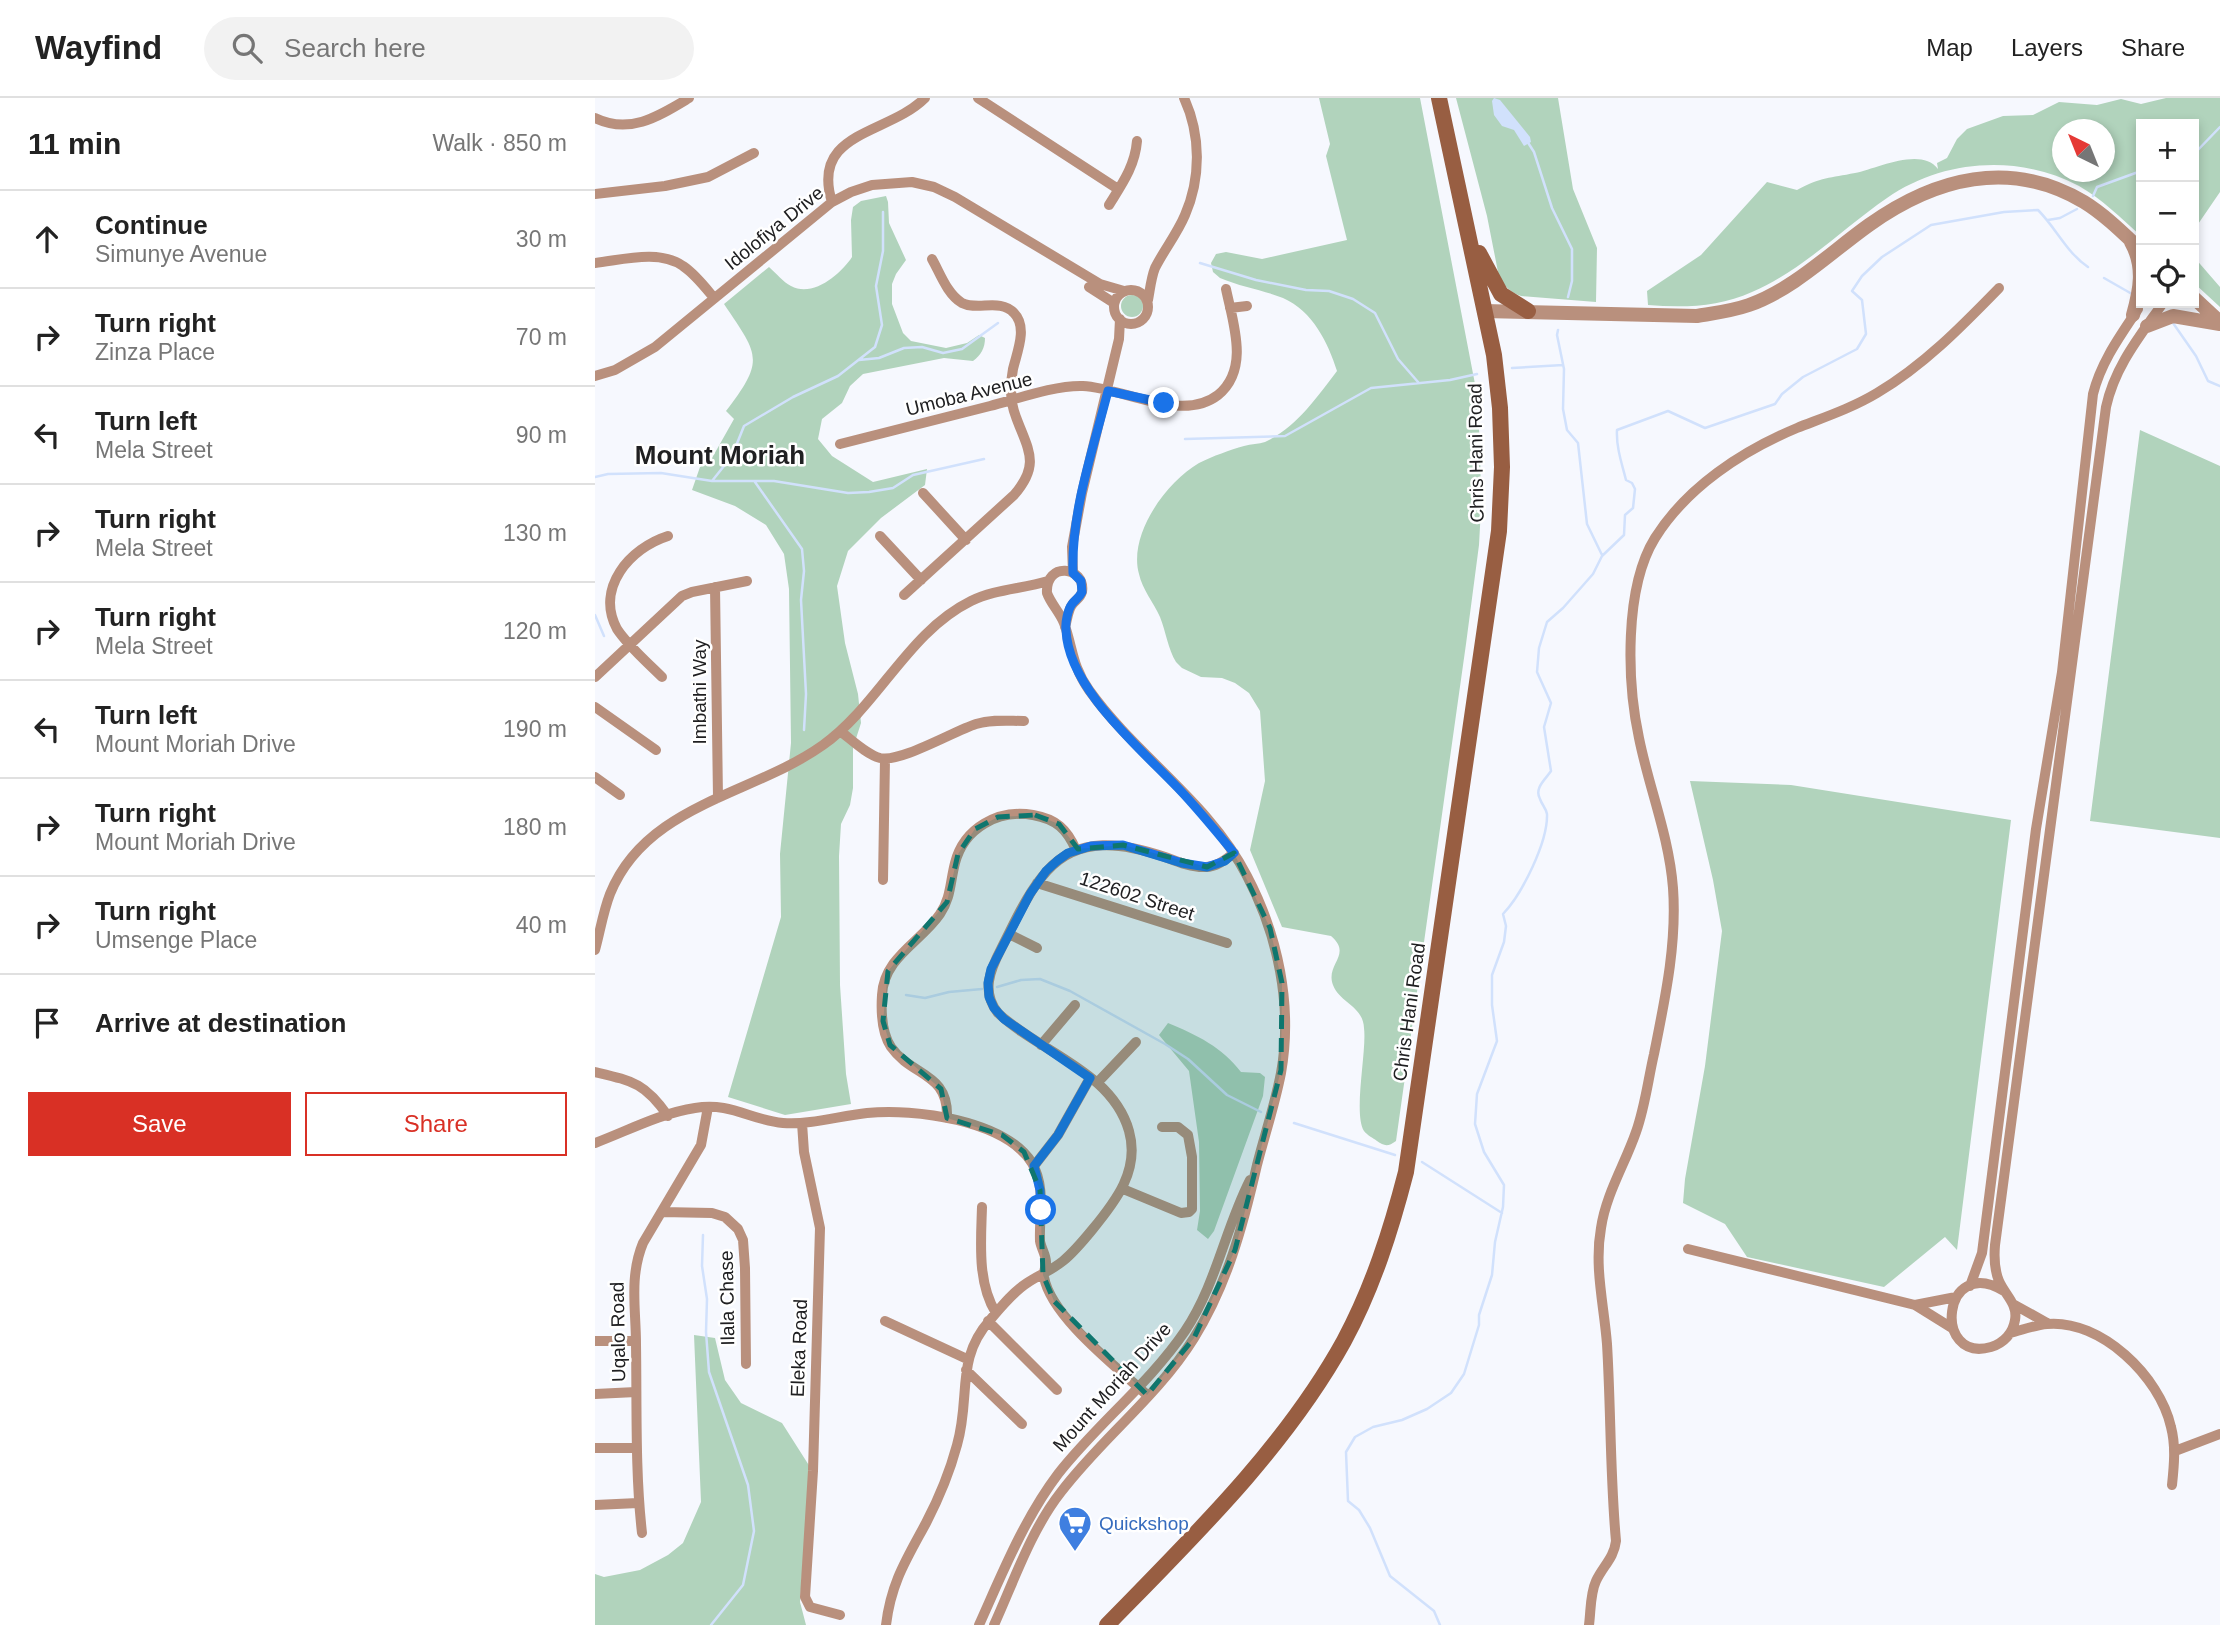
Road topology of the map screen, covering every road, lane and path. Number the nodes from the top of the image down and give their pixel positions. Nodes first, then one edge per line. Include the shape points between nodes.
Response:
1 (689, 98) edge
2 (925, 98) edge
3 (978, 98) edge
4 (1184, 98) edge
5 (1439, 98) edge
6 (595, 118) edge
7 (1137, 141) dead end
8 (754, 153) dead end
9 (1118, 189) junction
10 (595, 194) edge
11 (832, 202) junction
12 (1109, 205) dead end
13 (1466, 222) junction
14 (2129, 239) junction
15 (2136, 245) edge
16 (932, 259) dead end
17 (595, 263) edge
18 (1154, 270) junction
19 (1100, 284) junction
20 (1999, 288) dead end
21 (1226, 289) dead end
22 (1127, 290) junction
23 (714, 298) junction
24 (1148, 300) junction
25 (1114, 303) junction
26 (2199, 303) edge
27 (1247, 306) dead end
28 (1230, 308) junction
29 (2139, 308) edge
30 (2160, 308) edge
31 (1484, 311) junction
32 (1528, 311) junction
33 (2133, 316) junction
34 (1124, 322) junction
35 (2220, 323) edge
36 (2147, 326) junction
37 (595, 376) edge
38 (1108, 391) junction
39 (1012, 400) junction
40 (839, 444) dead end
41 (923, 493) dead end
42 (668, 536) dead end
43 (880, 536) dead end
44 (966, 540) junction
45 (1067, 572) junction
46 (921, 580) junction
47 (747, 581) dead end
48 (1048, 581) junction
49 (715, 587) junction
50 (1026, 588) junction
51 (904, 595) dead end
52 (1052, 601) junction
53 (1072, 605) junction
54 (1065, 627) junction
55 (629, 643) junction
56 (595, 677) edge
57 (661, 677) dead end
58 (595, 707) edge
59 (1024, 721) dead end
60 (840, 731) junction
61 (656, 750) dead end
62 (885, 759) junction
63 (595, 777) edge
64 (620, 795) dead end
65 (718, 798) junction
66 (1076, 850) junction
67 (1234, 853) junction
68 (883, 880) dead end
69 (1037, 883) junction
70 (1009, 934) junction
71 (1227, 943) dead end
72 (1037, 948) dead end
73 (595, 950) edge
74 (1075, 1005) dead end
75 (1136, 1042) dead end
76 (1041, 1045) junction
77 (595, 1072) edge
78 (1094, 1080) junction
79 (709, 1107) junction
80 (668, 1116) junction
81 (947, 1118) junction
82 (802, 1124) junction
83 (1162, 1127) dead end
84 (595, 1143) edge
85 (1257, 1165) junction
86 (1034, 1166) junction
87 (1123, 1189) junction
88 (982, 1207) dead end
89 (662, 1212) junction
90 (1688, 1249) dead end
91 (1043, 1275) junction
92 (1970, 1286) junction
93 (2004, 1291) junction
94 (1956, 1297) junction
95 (2013, 1304) junction
96 (1915, 1305) junction
97 (992, 1317) junction
98 (885, 1321) dead end
99 (2049, 1324) junction
100 (1952, 1328) junction
101 (2010, 1333) junction
102 (595, 1341) edge
103 (636, 1341) junction
104 (746, 1364) dead end
105 (967, 1365) junction
106 (1138, 1387) junction
107 (1057, 1391) dead end
108 (636, 1392) junction
109 (595, 1394) edge
110 (1147, 1395) junction
111 (1022, 1424) dead end
112 (2220, 1434) edge
113 (595, 1448) edge
114 (637, 1448) junction
115 (2175, 1451) junction
116 (2172, 1485) dead end
117 (638, 1503) junction
118 (595, 1505) edge
119 (642, 1533) dead end
120 (840, 1615) dead end
121 (885, 1625) edge
122 (979, 1625) edge
123 (994, 1625) edge
124 (1107, 1625) edge
125 (1589, 1625) edge

1 - 6 street via 640,123 610,124
2 - 11 street via 903,116 842,146 827,174
3 - 9 street
4 - 18 street via 1196,140 1193,191
5 - 13 main road, Chris Hani Road
7 - 9 street via 1134,161
8 - 10 street via 708,177
9 - 12 street
11 - 19 street, Idolofiya Drive via 872,185 912,182 934,187
11 - 23 street, Idolofiya Drive
13 - 31 main road, Chris Hani Road
13 - 32 main road via 1498,290
14 - 15 street
14 - 32 street via 2067,192 2039,183 1985,177 1924,192 1789,284 1739,308 1697,316
14 - 33 street via 2138,257 2141,280
16 - 39 street via 963,303 1002,306 1018,319 1021,335
17 - 23 street via 649,257 673,260
18 - 22 street
18 - 24 street
19 - 22 street, Idolofiya Drive
19 - 25 street, Idolofiya Drive via 1089,287
20 - 125 street via 1915,368 1875,394 1755,450 1693,491 1653,541 1641,568 1634,601 1633,693 1638,736 1668,852 1674,922 1646,1094 1601,1224 1598,1250 1616,1541 1615,1552 1593,1589
21 - 28 street, Umoba Avenue
22 - 24 street via 1140,291
22 - 25 street
23 - 37 street, Idolofiya Drive via 636,360
24 - 34 street via 1145,317 1135,324
25 - 34 street
26 - 35 street
27 - 28 street
28 - 38 street, Umoba Avenue via 1237,360 1227,385 1217,395 1179,406
29 - 33 street
30 - 36 street
31 - 32 street
31 - 124 main road, Chris Hani Road via 1500,408 1499,531 1415,1115 1396,1212 1366,1295 1309,1397 1246,1477
33 - 92 street via 2105,361 2094,394 2062,673 2036,829 1982,1252
34 - 38 street
35 - 36 street via 2173,316
36 - 93 street via 2121,363 2106,407 1995,1245 1996,1273
38 - 39 street, Umoba Avenue via 1072,387
38 - 45 street
39 - 40 street, Umoba Avenue
39 - 44 street via 1030,451 1027,478
41 - 44 street
42 - 55 street via 640,548 612,581 608,595 611,618
43 - 46 street
44 - 46 street
45 - 48 street via 1056,573
45 - 53 street via 1081,581 1082,592
46 - 51 street
47 - 49 street
48 - 50 street
48 - 52 street, Mount Moriah Drive
49 - 55 street via 682,596
49 - 65 street, Imbathi Way
50 - 52 street
50 - 60 street via 990,594 955,610 922,639
52 - 53 street
52 - 54 street, Mount Moriah Drive
53 - 54 street
54 - 67 street, Mount Moriah Drive via 1074,663 1088,688
55 - 56 street
55 - 57 street
58 - 61 street
59 - 62 street via 975,724
60 - 62 street
60 - 65 street via 802,758
62 - 68 street
63 - 64 street
65 - 73 street via 663,828 641,847 611,892
66 - 67 street via 1123,845 1207,867
66 - 69 street via 1057,861
66 - 81 street via 1066,831 1048,819 1012,814 985,822 967,837 958,854 947,902 938,916 888,971 881,1007 886,1035 897,1054 941,1089
67 - 85 street, Mount Moriah Drive via 1270,928 1282,983 1281,1070
69 - 70 street
69 - 71 street, 122602 Street
70 - 72 street
70 - 76 street via 991,969 989,997 1004,1019
74 - 76 street
75 - 78 street
76 - 78 street
77 - 80 street via 640,1085
78 - 86 street
78 - 87 street via 1118,1106 1129,1130 1131,1154
79 - 80 street
79 - 82 street
79 - 89 street, Uqalo Road via 701,1145
80 - 84 street
81 - 82 street via 892,1111
81 - 86 street via 1002,1135
82 - 120 street, Eleka Road via 820,1228 805,1597 807,1605 816,1610
83 - 87 street via 1178,1127 1188,1135 1192,1209 1181,1213
85 - 106 street, Mount Moriah Drive via 1187,1329
85 - 110 street, Mount Moriah Drive via 1246,1216 1216,1296 1188,1347
86 - 91 street via 1040,1190 1040,1244 1046,1260
87 - 91 street via 1073,1251
88 - 97 street via 983,1272
89 - 103 street, Uqalo Road via 636,1260
89 - 104 street, Ilala Chase via 712,1213 738,1229 745,1268
90 - 96 street
91 - 97 street via 1026,1283
91 - 106 street via 1064,1315
92 - 93 street via 1985,1283
92 - 94 street
93 - 95 street
94 - 96 street
94 - 100 street via 1951,1306
95 - 99 street
95 - 101 street via 2015,1320
96 - 100 street
97 - 105 street via 974,1340
97 - 107 street
98 - 105 street
99 - 101 street
99 - 115 street via 2101,1338 2135,1363 2163,1401
100 - 101 street via 1966,1344 1977,1348 1998,1345
102 - 103 street
103 - 108 street, Uqalo Road
105 - 111 street
105 - 121 street via 958,1442 939,1496 899,1572
106 - 110 street
106 - 122 street, Mount Moriah Drive via 1048,1487
108 - 109 street
108 - 114 street, Uqalo Road
110 - 123 street, Mount Moriah Drive via 1059,1494
112 - 115 street
113 - 114 street
114 - 117 street, Uqalo Road
115 - 116 street
117 - 118 street
117 - 119 street, Uqalo Road

